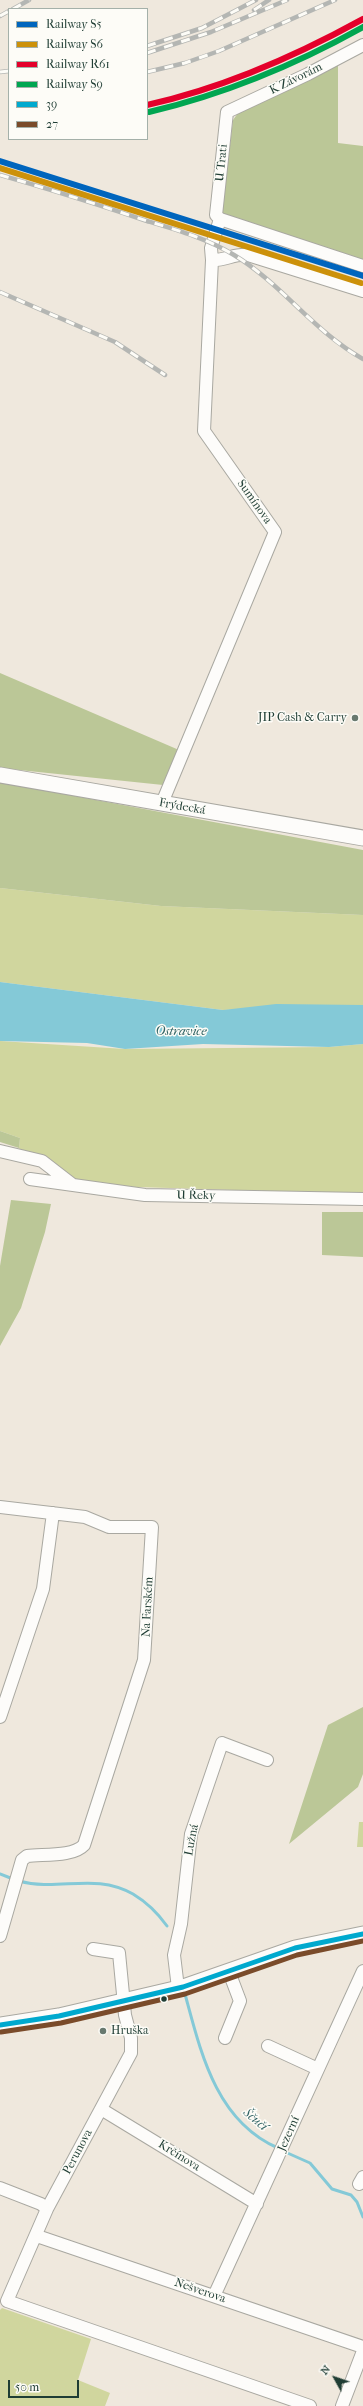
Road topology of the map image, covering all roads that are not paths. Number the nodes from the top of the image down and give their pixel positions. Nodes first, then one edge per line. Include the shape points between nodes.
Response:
1 (363, 45) edge
2 (227, 112) joint
3 (218, 217) junction
4 (212, 260) junction
5 (363, 266) edge
6 (363, 291) edge
7 (0, 775) edge
8 (162, 803) junction
9 (363, 838) edge
10 (0, 1151) edge
11 (30, 1179) dead end
12 (73, 1185) junction
13 (363, 1199) edge
14 (0, 1507) edge
15 (53, 1513) junction
16 (0, 1717) edge
17 (267, 1760) dead end
18 (363, 1934) edge
19 (0, 1936) edge
20 (93, 1949) dead end
21 (363, 1971) edge
22 (229, 1972) junction
23 (178, 1988) junction
24 (124, 2001) junction
25 (0, 2025) edge
26 (224, 2038) dead end
27 (268, 2046) dead end
28 (318, 2069) junction
29 (101, 2108) junction
30 (0, 2188) edge
31 (257, 2204) junction
32 (47, 2209) junction
33 (37, 2236) junction
34 (214, 2296) junction
35 (363, 2347) edge
36 (363, 2351) edge
37 (310, 2406) edge
38 (342, 2406) edge

1 - 2 street, K Závorám
2 - 3 street, U Trati
3 - 4 street, Sumínova via 211,248
3 - 5 street
4 - 6 street via 220,261 240,254 248,255
4 - 8 street, Sumínova via 204,430 275,532
7 - 8 main road, Frýdecká
8 - 9 main road, Frýdecká
10 - 12 street via 42,1161
11 - 12 street, U Řeky
12 - 13 street, U Řeky via 145,1195
14 - 15 street
15 - 16 street via 43,1589
15 - 19 street, Na Farském via 85,1517 109,1527 152,1527 144,1660 123,1732 84,1845 72,1852 28,1856 22,1860
17 - 23 street, Lužná via 222,1743 191,1834 181,1924 174,1955
18 - 22 main road via 295,1948
20 - 24 street, Perunova via 119,1953
21 - 28 street, Jezerní
22 - 23 main road
22 - 26 street via 240,2001
23 - 24 main road
24 - 25 main road via 42,2019
24 - 29 street, Perunova via 131,2038 131,2053
27 - 28 street
28 - 31 street, Jezerní
29 - 31 street, Krčínova
29 - 32 street, Perunova
30 - 32 street via 41,2204
31 - 34 street, Jezerní
32 - 33 street, Perunova
33 - 34 street, Nešverova
33 - 37 street, Perunova via 7,2301
34 - 35 street, Nešverova
36 - 38 street

